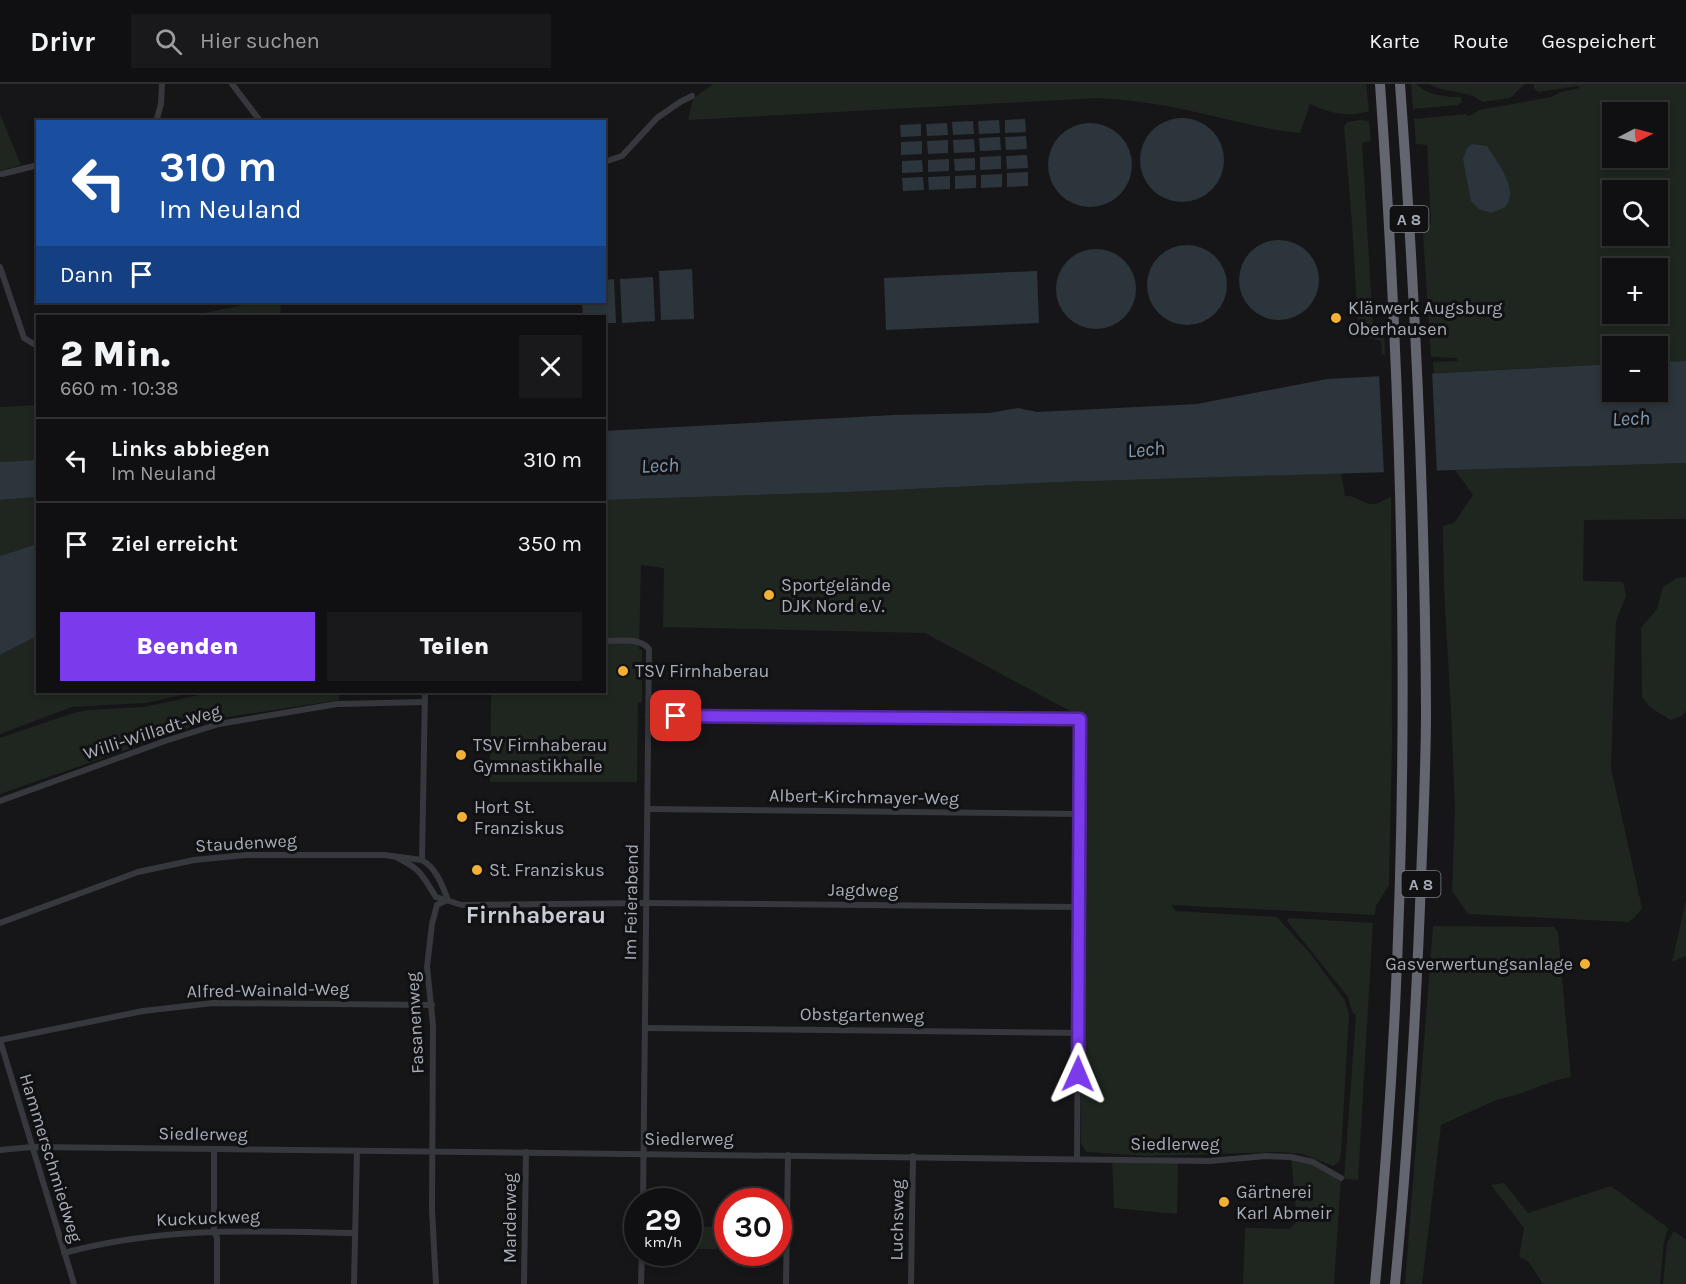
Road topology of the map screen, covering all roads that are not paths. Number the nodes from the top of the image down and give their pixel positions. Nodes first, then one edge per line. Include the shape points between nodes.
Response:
1 (162, 84) edge
2 (232, 84) edge
3 (1380, 84) edge
4 (1400, 84) edge
5 (692, 96) dead end
6 (157, 120) edge
7 (259, 120) edge
8 (606, 161) edge
9 (36, 166) edge
10 (2, 174) dead end
11 (0, 267) edge
12 (36, 345) edge
13 (606, 641) edge
14 (425, 693) edge
15 (425, 702) junction
16 (648, 716) junction
17 (0, 801) edge
18 (648, 809) junction
19 (1080, 814) junction
20 (396, 857) junction
21 (423, 860) junction
22 (448, 900) junction
23 (646, 903) junction
24 (1079, 907) junction
25 (0, 923) edge
26 (432, 1005) junction
27 (646, 1028) junction
28 (1078, 1033) junction
29 (0, 1040) edge
30 (32, 1147) junction
31 (214, 1149) junction
32 (0, 1150) edge
33 (357, 1151) junction
34 (433, 1152) junction
35 (525, 1152) junction
36 (644, 1154) junction
37 (788, 1155) junction
38 (913, 1156) junction
39 (1077, 1158) junction
40 (1341, 1178) dead end
41 (643, 1188) edge
42 (214, 1231) junction
43 (355, 1233) junction
44 (64, 1252) junction
45 (642, 1266) edge
46 (74, 1284) edge
47 (217, 1284) edge
48 (354, 1284) edge
49 (436, 1284) edge
50 (524, 1284) edge
51 (641, 1284) edge
52 (786, 1284) edge
53 (911, 1284) edge
54 (1375, 1284) edge
55 (1395, 1284) edge

1 - 6 street
2 - 7 street
3 - 54 highway, A 8 via 1402,485 1404,717 1392,1087
4 - 55 highway, A 8 via 1423,484 1426,714 1411,1092
5 - 8 street via 657,118 622,156
9 - 10 street
11 - 12 street via 24,338
13 - 16 street, Im Feierabend via 639,641 649,650
14 - 15 street
15 - 17 street, Willi-Willadt-Weg via 337,704 219,724
15 - 21 street
16 - 18 street, Im Feierabend
16 - 19 street via 1080,719
18 - 19 street, Albert-Kirchmayer-Weg
18 - 23 street, Im Feierabend
19 - 24 street
20 - 21 street
20 - 22 street via 417,868 436,897
20 - 25 street, Staudenweg via 245,855 194,860 138,872
21 - 22 street via 439,878
22 - 23 street, Jagdweg via 462,905
22 - 26 street, Fasanenweg via 437,905 432,924 427,968
23 - 24 street, Jagdweg
23 - 27 street, Im Feierabend
24 - 28 street
26 - 29 street, Alfred-Wainald-Weg via 213,1003 143,1011
26 - 34 street, Fasanenweg
27 - 28 street, Obstgartenweg
27 - 36 street, Im Feierabend
28 - 39 street
29 - 30 street, Hammerschmiedweg
30 - 31 street, Siedlerweg
30 - 32 street, Siedlerweg
30 - 44 street, Hammerschmiedweg
31 - 33 street, Siedlerweg
31 - 42 street
33 - 34 street, Siedlerweg
33 - 43 street
34 - 35 street, Siedlerweg
34 - 49 street, Fasanenweg
35 - 36 street, Siedlerweg
35 - 50 street, Marderweg
36 - 37 street, Siedlerweg
36 - 41 street, Im Feierabend
37 - 38 street, Siedlerweg
37 - 52 street
38 - 39 street, Siedlerweg
38 - 53 street, Luchsweg
39 - 40 street, Siedlerweg via 1210,1161 1281,1155 1313,1162
42 - 43 street, Kuckuckweg
42 - 44 street, Kuckuckweg via 147,1235
42 - 47 street
43 - 48 street
44 - 46 street, Hammerschmiedweg
45 - 51 street

